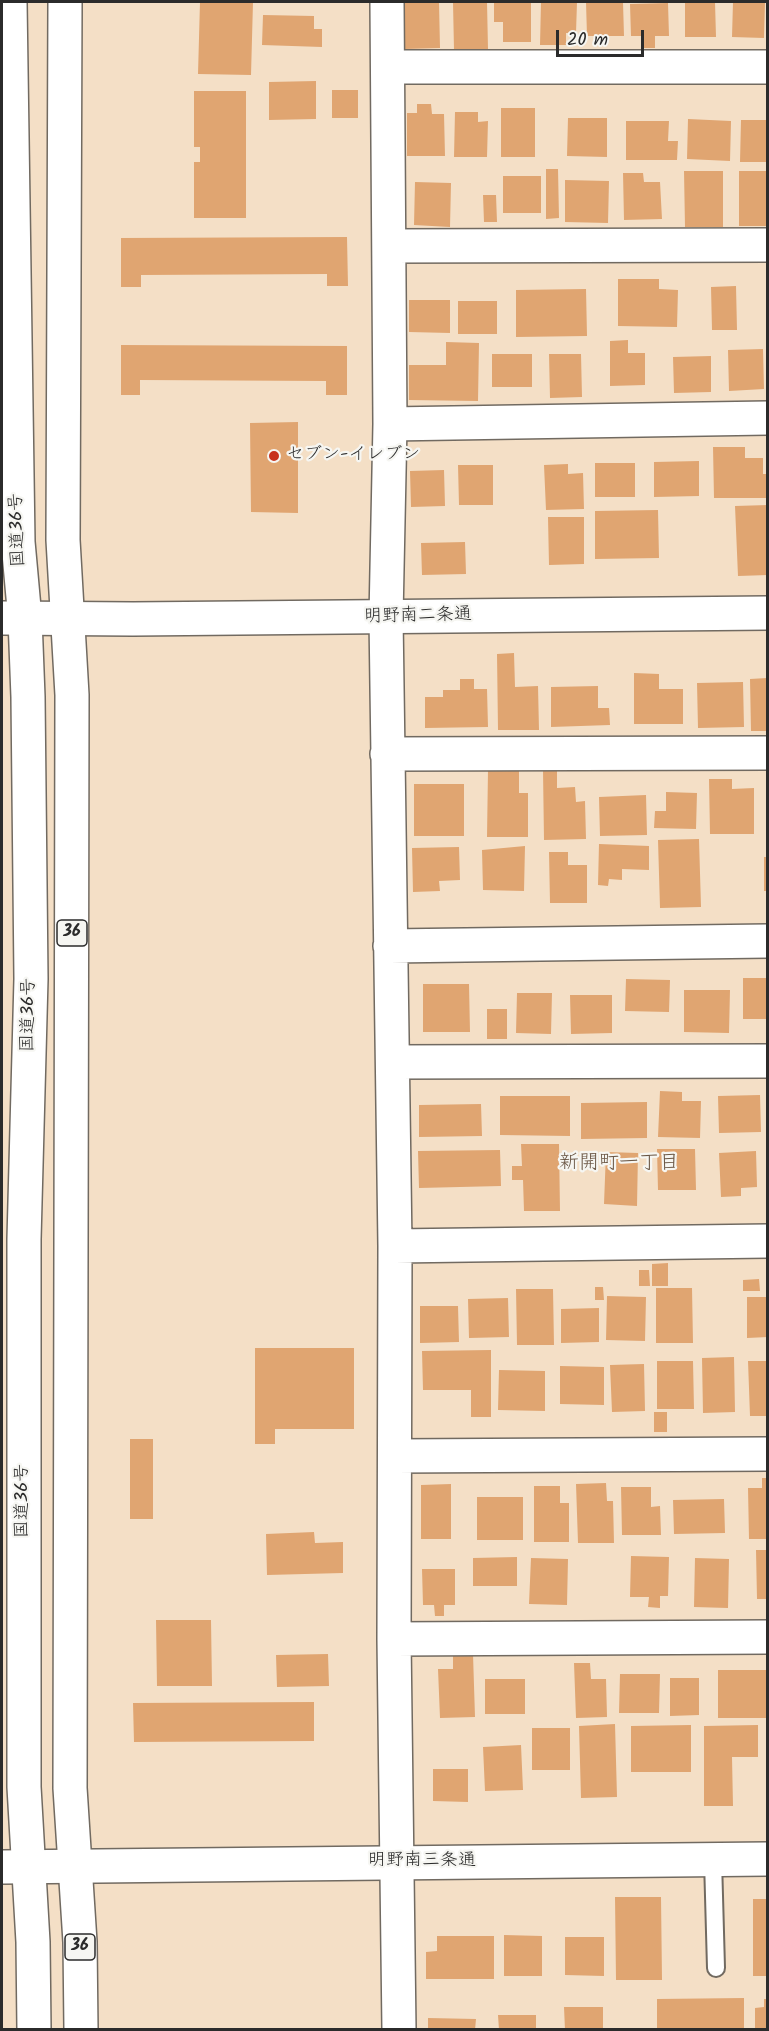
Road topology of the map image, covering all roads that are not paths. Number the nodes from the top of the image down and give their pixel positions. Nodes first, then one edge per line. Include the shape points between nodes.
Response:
1 (10, 2) edge
2 (65, 2) edge
3 (387, 2) edge
4 (389, 67) junction
5 (768, 67) edge
6 (768, 245) edge
7 (389, 246) junction
8 (768, 418) edge
9 (390, 424) junction
10 (768, 613) edge
11 (386, 617) junction
12 (13, 619) edge
13 (68, 620) junction
14 (768, 753) edge
15 (387, 754) junction
16 (768, 941) edge
17 (390, 946) junction
18 (768, 1061) edge
19 (393, 1062) junction
20 (768, 1241) edge
21 (395, 1246) junction
22 (768, 1454) edge
23 (395, 1456) junction
24 (768, 1636) edge
25 (394, 1639) junction
26 (768, 1859) edge
27 (713, 1860) junction
28 (398, 1862) junction
29 (76, 1865) junction
30 (15, 1866) edge
31 (716, 1968) dead end
32 (34, 2030) edge
33 (81, 2030) edge
34 (399, 2030) edge

1 - 12 main road, 国道36号 / 36 via 18,542
2 - 13 main road, 36 via 63,524
3 - 4 main road
4 - 5 main road
4 - 7 main road
6 - 7 main road
7 - 9 main road
8 - 9 main road
9 - 11 main road
10 - 11 main road, 明野南二条通
11 - 13 main road, 明野南二条通
11 - 15 main road
12 - 13 main road, 明野南二条通
12 - 30 main road, 国道36号 / 36 via 28,697 31,979 24,1239 24,1787
13 - 29 main road, 36 via 72,695 70,1778
14 - 15 main road
15 - 17 main road
16 - 17 main road
17 - 19 main road
18 - 19 main road
19 - 21 main road
20 - 21 main road
21 - 23 main road
22 - 23 main road
23 - 25 main road
24 - 25 main road
25 - 28 main road
26 - 27 main road, 明野南三条通
27 - 28 main road, 明野南三条通
27 - 31 lane
28 - 29 main road, 明野南三条通
28 - 34 main road
29 - 30 main road, 明野南三条通
29 - 33 main road, 36
30 - 32 main road, 国道36号 / 36 via 33,1942

